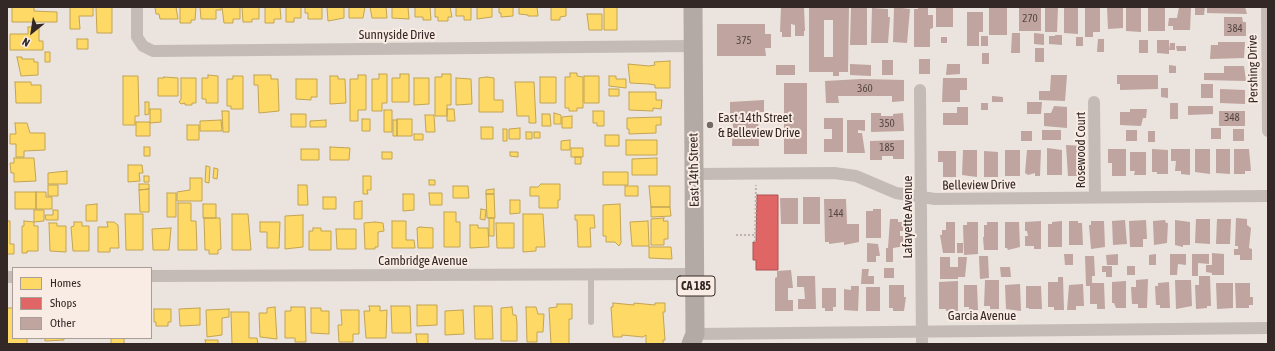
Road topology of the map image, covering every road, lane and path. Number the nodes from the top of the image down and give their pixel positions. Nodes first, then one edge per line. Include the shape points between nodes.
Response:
1 (137, 7) edge
2 (693, 7) edge
3 (1267, 7) edge
4 (693, 46) junction
5 (920, 90) dead end
6 (1094, 102) dead end
7 (1268, 131) edge
8 (695, 174) junction
9 (756, 174) junction
10 (922, 196) junction
11 (1268, 196) edge
12 (1095, 197) junction
13 (736, 235) dead end
14 (755, 235) junction
15 (755, 242) dead end
16 (591, 274) junction
17 (696, 274) junction
18 (152, 276) edge
19 (591, 322) dead end
20 (1268, 328) edge
21 (922, 331) junction
22 (696, 341) edge
23 (922, 344) edge

1 - 4 street, Sunnyside Drive via 137,37 143,46 153,51
2 - 4 main road, East 14th Street / CA 185
3 - 7 street, Pershing Drive
4 - 8 main road, East 14th Street / CA 185
5 - 10 street, Lafayette Avenue
6 - 12 street, Rosewood Court
8 - 9 street, Belleview Drive
8 - 17 main road, East 14th Street / CA 185
9 - 10 street, Belleview Drive via 834,173 856,176 896,193
9 - 14 path
10 - 12 street, Belleview Drive via 935,199
10 - 21 street, Lafayette Avenue
11 - 12 street, Belleview Drive
13 - 14 path
14 - 15 path
16 - 17 street, Cambridge Avenue
16 - 18 street, Cambridge Avenue
16 - 19 lane
17 - 22 main road, East 14th Street / CA 185
20 - 21 street, Garcia Avenue
21 - 22 street, Garcia Avenue
21 - 23 street, Lafayette Avenue

